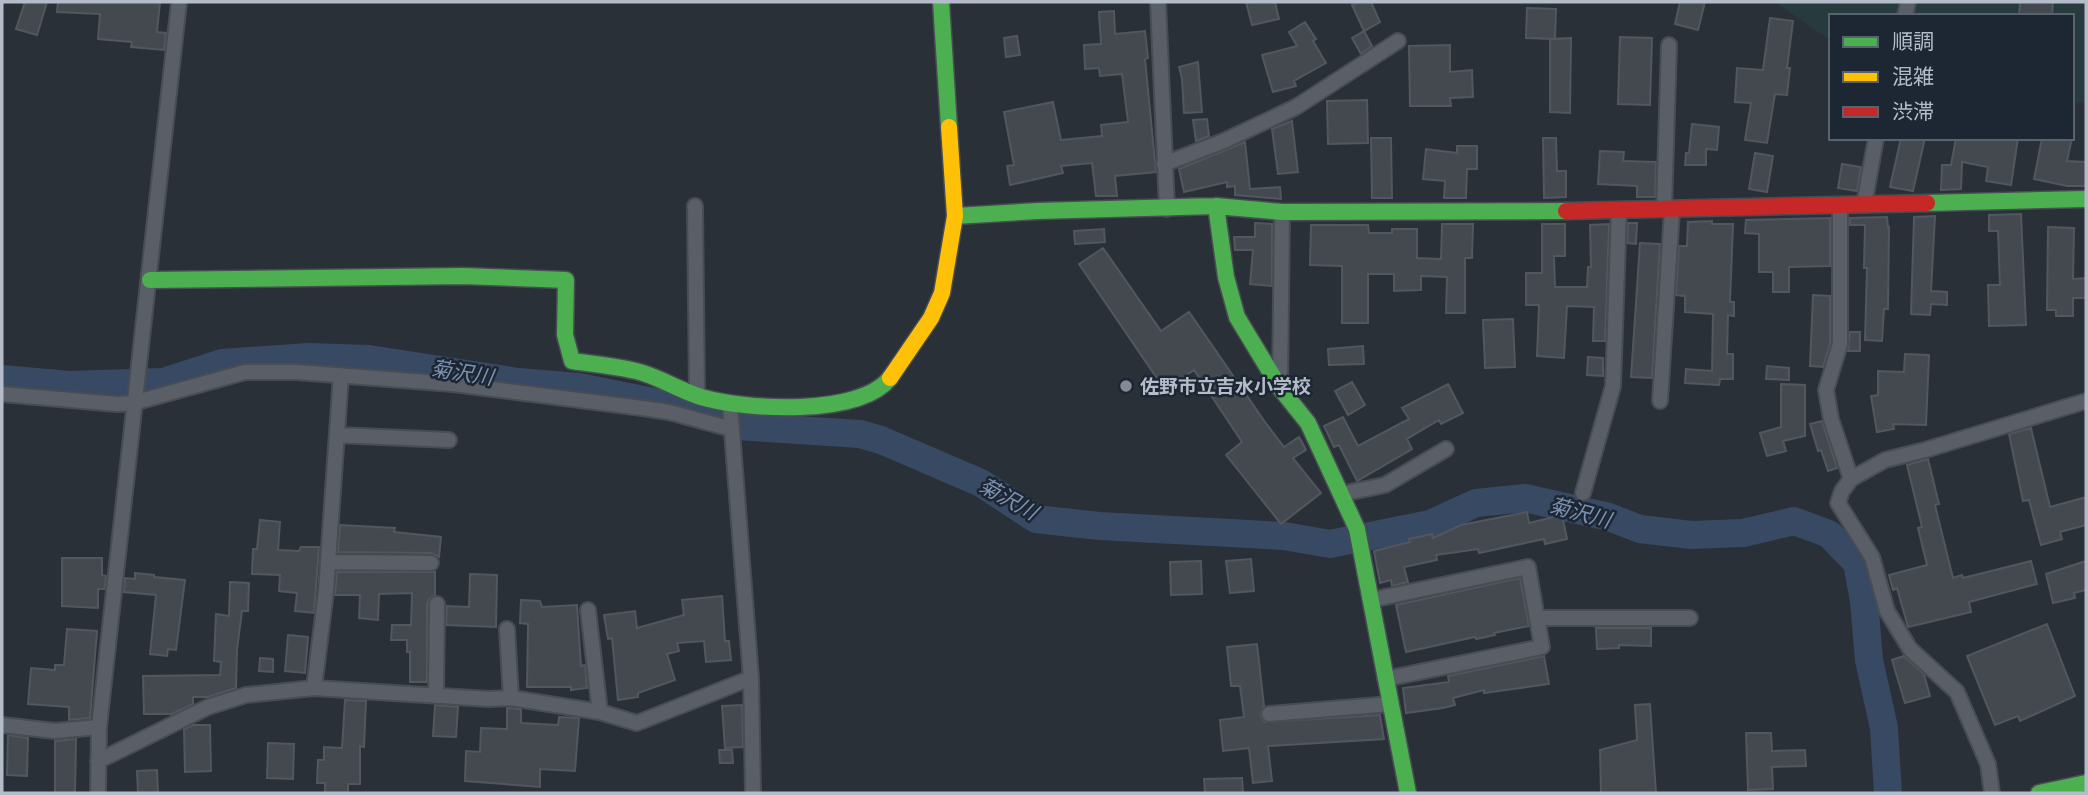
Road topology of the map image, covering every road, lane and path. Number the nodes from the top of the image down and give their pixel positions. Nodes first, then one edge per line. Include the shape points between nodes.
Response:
1 (179, 2) edge
2 (941, 2) edge
3 (1158, 2) edge
4 (1398, 41) dead end
5 (1669, 45) dead end
6 (1876, 140) edge
7 (1164, 164) junction
8 (2086, 199) edge
9 (1840, 205) junction
10 (1864, 205) junction
11 (695, 206) dead end
12 (1216, 206) junction
13 (1167, 209) junction
14 (1619, 210) junction
15 (1668, 210) junction
16 (1282, 212) junction
17 (955, 216) junction
18 (150, 280) junction
19 (341, 375) junction
20 (1280, 388) junction
21 (2, 394) edge
22 (697, 396) junction
23 (1660, 401) dead end
24 (2086, 401) edge
25 (133, 403) junction
26 (730, 405) junction
27 (732, 429) junction
28 (337, 435) junction
29 (449, 440) dead end
30 (1446, 449) dead end
31 (1851, 479) junction
32 (1583, 493) dead end
33 (1341, 494) junction
34 (328, 562) junction
35 (431, 563) dead end
36 (1371, 600) junction
37 (437, 604) dead end
38 (588, 610) dead end
39 (1538, 618) junction
40 (1690, 618) dead end
41 (508, 629) dead end
42 (751, 678) junction
43 (1385, 679) junction
44 (314, 688) junction
45 (436, 696) junction
46 (511, 698) junction
47 (1391, 704) junction
48 (600, 712) junction
49 (1269, 714) dead end
50 (2, 725) edge
51 (99, 727) junction
52 (98, 761) junction
53 (2086, 783) edge
54 (98, 793) edge
55 (753, 793) edge
56 (1408, 793) edge
57 (1992, 793) edge
58 (2039, 793) edge

1 - 18 street
2 - 17 street
3 - 7 street
4 - 7 street via 1296,107
5 - 15 street
6 - 10 street
7 - 13 street
8 - 10 street
9 - 10 street
9 - 15 street
9 - 31 street via 1840,344 1826,390
11 - 22 street
12 - 13 street
12 - 16 street
12 - 20 street via 1237,317
13 - 17 street
14 - 15 street
14 - 16 street
14 - 32 street via 1613,386
15 - 23 street
16 - 20 street
17 - 26 street via 942,293 931,318 888,381 863,398 829,406
18 - 22 street via 463,276 566,281 565,335 572,360 637,371
18 - 25 street
19 - 25 street via 245,372
19 - 27 street via 642,408
19 - 28 street
20 - 33 street via 1308,423
21 - 25 street via 103,405
22 - 26 street
24 - 31 street via 1885,460
25 - 51 street
26 - 27 street
27 - 42 street
28 - 29 street
28 - 34 street
30 - 33 street via 1385,485
31 - 57 street via 1838,503 1872,557 1887,611 1910,649 1957,692 1988,764
33 - 36 street via 1357,529
34 - 35 street
34 - 44 street
36 - 39 street via 1528,567
36 - 43 street
37 - 45 street
38 - 48 street
39 - 40 street
39 - 43 street via 1542,647
41 - 46 street
42 - 48 street via 637,723
42 - 55 street
43 - 47 street
44 - 45 street
44 - 52 street via 246,695 208,707
45 - 46 street
46 - 48 street
47 - 49 street
47 - 56 street
50 - 51 street via 55,731
51 - 52 street
52 - 54 street
53 - 58 street

